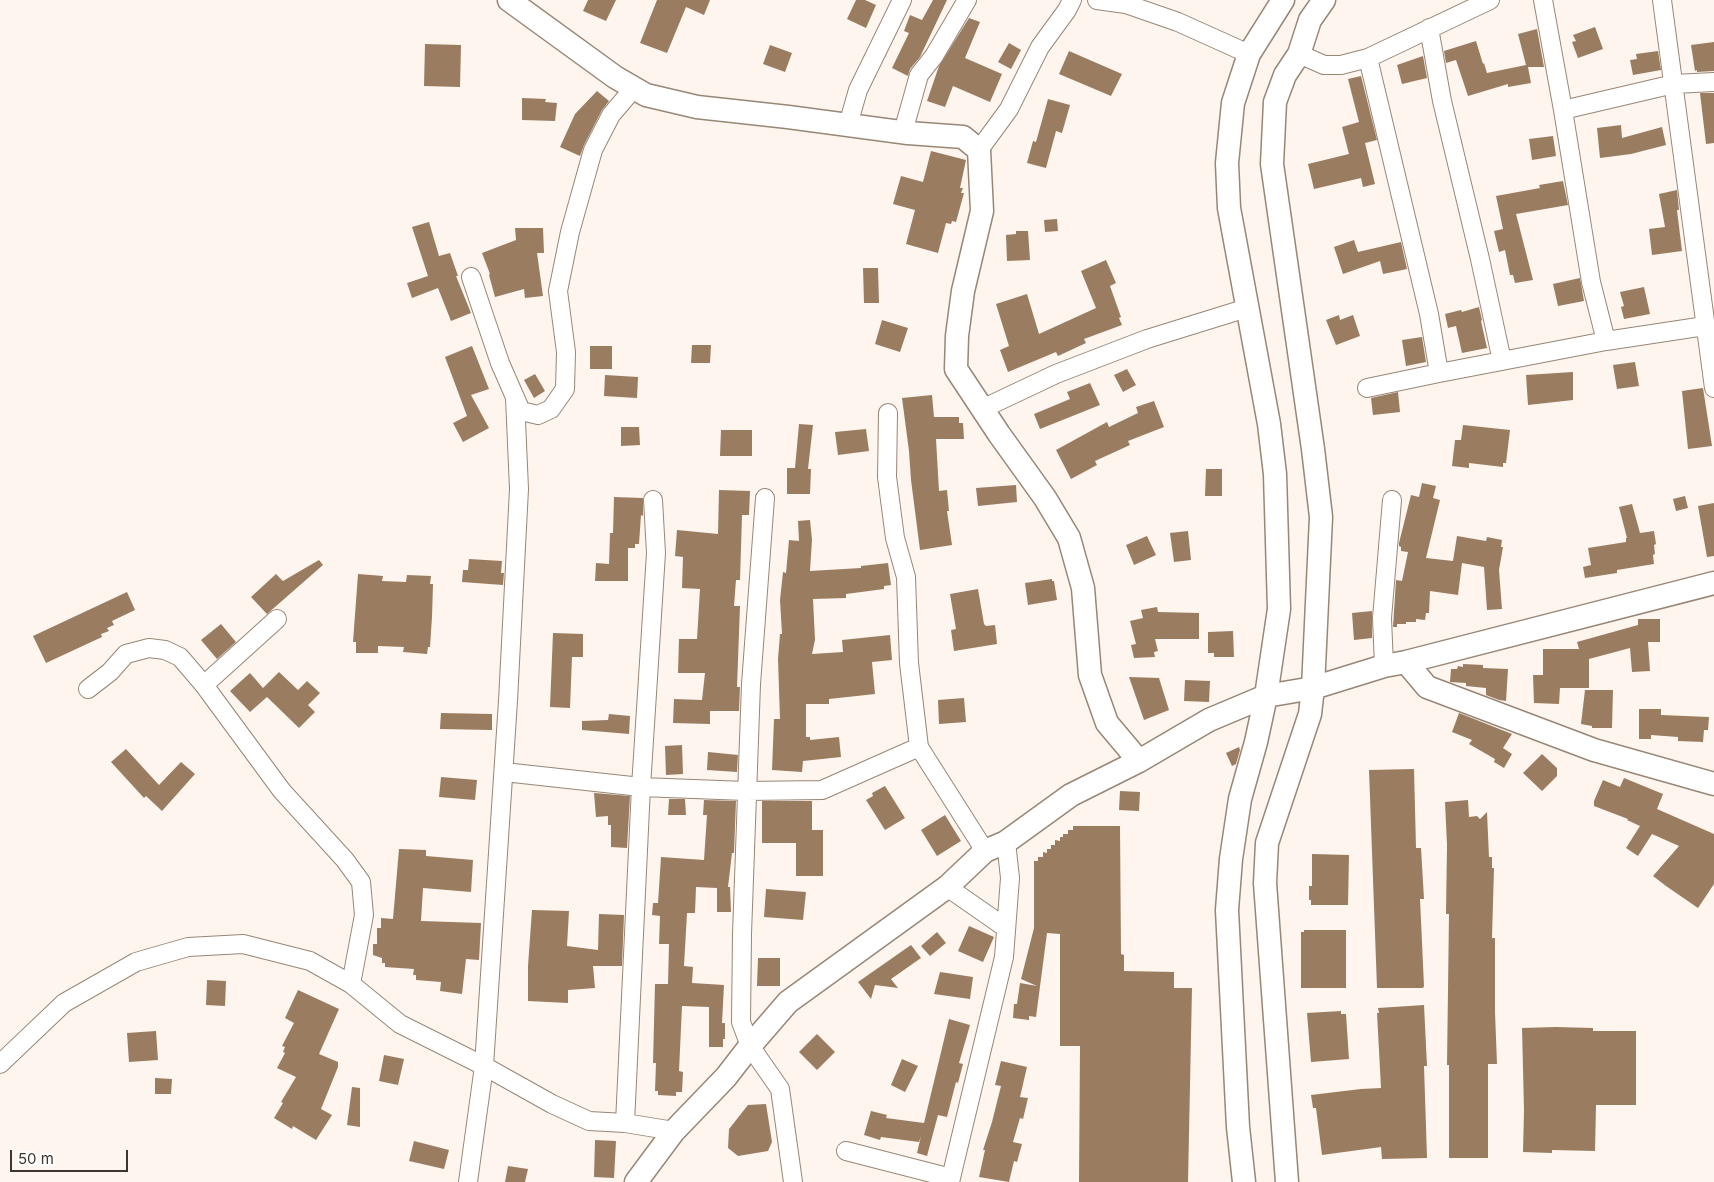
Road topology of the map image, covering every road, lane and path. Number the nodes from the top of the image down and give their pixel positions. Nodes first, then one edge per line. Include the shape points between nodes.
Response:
1 (509, 0) edge
2 (902, 0) edge
3 (967, 0) edge
4 (1072, 0) edge
5 (1097, 0) edge
6 (1283, 0) edge
7 (1324, 0) edge
8 (1490, 0) edge
9 (1543, 0) edge
10 (1662, 0) edge
11 (1428, 28) junction
12 (1250, 54) junction
13 (1300, 54) junction
14 (1368, 58) junction
15 (1714, 82) edge
16 (1674, 84) junction
17 (634, 88) junction
18 (1563, 110) junction
19 (848, 125) junction
20 (903, 132) junction
21 (979, 150) junction
22 (470, 277) dead end
23 (1247, 308) junction
24 (1705, 326) junction
25 (1606, 341) junction
26 (1502, 360) junction
27 (1439, 373) junction
28 (1367, 388) dead end
29 (1714, 388) edge
30 (515, 398) junction
31 (982, 409) junction
32 (888, 413) dead end
33 (765, 498) dead end
34 (653, 500) dead end
35 (1392, 500) dead end
36 (1714, 583) edge
37 (277, 619) dead end
38 (1406, 662) junction
39 (1384, 666) junction
40 (204, 685) junction
41 (88, 688) dead end
42 (1291, 691) junction
43 (919, 747) junction
44 (1139, 761) junction
45 (504, 772) junction
46 (1714, 784) edge
47 (641, 787) junction
48 (746, 791) junction
49 (1006, 842) junction
50 (985, 852) junction
51 (947, 887) junction
52 (1006, 928) junction
53 (351, 984) junction
54 (750, 1046) junction
55 (0, 1064) edge
56 (484, 1066) junction
57 (626, 1123) junction
58 (674, 1131) junction
59 (846, 1151) dead end
60 (950, 1180) edge
61 (468, 1182) edge
62 (636, 1182) edge
63 (793, 1182) edge
64 (1244, 1182) edge
65 (1287, 1182) edge

1 - 17 street
2 - 19 street via 858,90
3 - 20 street via 919,75
4 - 21 street via 1040,47 1009,109
5 - 12 street via 1126,4 1178,22
6 - 12 street
7 - 13 street via 1310,20
8 - 11 street
9 - 18 street
10 - 16 street
11 - 14 street
11 - 26 street
12 - 23 street via 1232,103 1227,163 1229,208
13 - 14 street via 1324,65 1341,65
13 - 42 street via 1286,75 1275,102 1272,164 1321,517
14 - 27 street via 1429,314
15 - 16 street
16 - 18 street
16 - 24 street
17 - 19 street via 646,95 697,107
17 - 30 street via 611,115 593,150 570,232 558,291 566,352 565,389 551,409 538,415 521,412
18 - 25 street via 1591,282
19 - 20 street
20 - 21 street via 963,137
21 - 31 street via 982,212 963,291 956,369
22 - 30 street
23 - 31 street via 1148,339 1056,374
23 - 42 street via 1275,474 1279,609
24 - 25 street
24 - 29 street
25 - 26 street
26 - 27 street
27 - 28 street
30 - 45 street via 519,489
31 - 44 street via 1069,538 1083,588 1090,675 1107,723
32 - 43 street via 887,477 895,538 906,577 909,663
33 - 48 street
34 - 47 street via 656,553
35 - 39 street via 1382,618
36 - 38 street
37 - 40 street
38 - 39 street
38 - 46 street via 1427,687 1594,750
39 - 42 street
40 - 41 street via 180,657 165,650 148,648 126,654 110,672
40 - 53 street via 282,791 361,882 364,916
42 - 44 street via 1209,720
42 - 64 street via 1256,742 1240,799 1231,859 1227,910 1238,1127
42 - 65 street via 1310,714 1267,843 1265,884
43 - 48 street via 822,790
43 - 50 street
44 - 49 street via 1071,795
45 - 47 street
45 - 56 street
47 - 48 street
47 - 57 street
48 - 54 street via 741,1022
49 - 50 street
49 - 52 street via 1010,878
50 - 51 street
51 - 52 street
51 - 54 street via 788,1002
52 - 60 street via 1004,957
53 - 55 street via 310,961 243,944 188,946 136,962 64,1003
53 - 56 street via 400,1024
54 - 58 street via 726,1077
54 - 63 street via 780,1089
56 - 57 street via 589,1121
56 - 61 street
57 - 58 street
58 - 62 street
59 - 60 street

